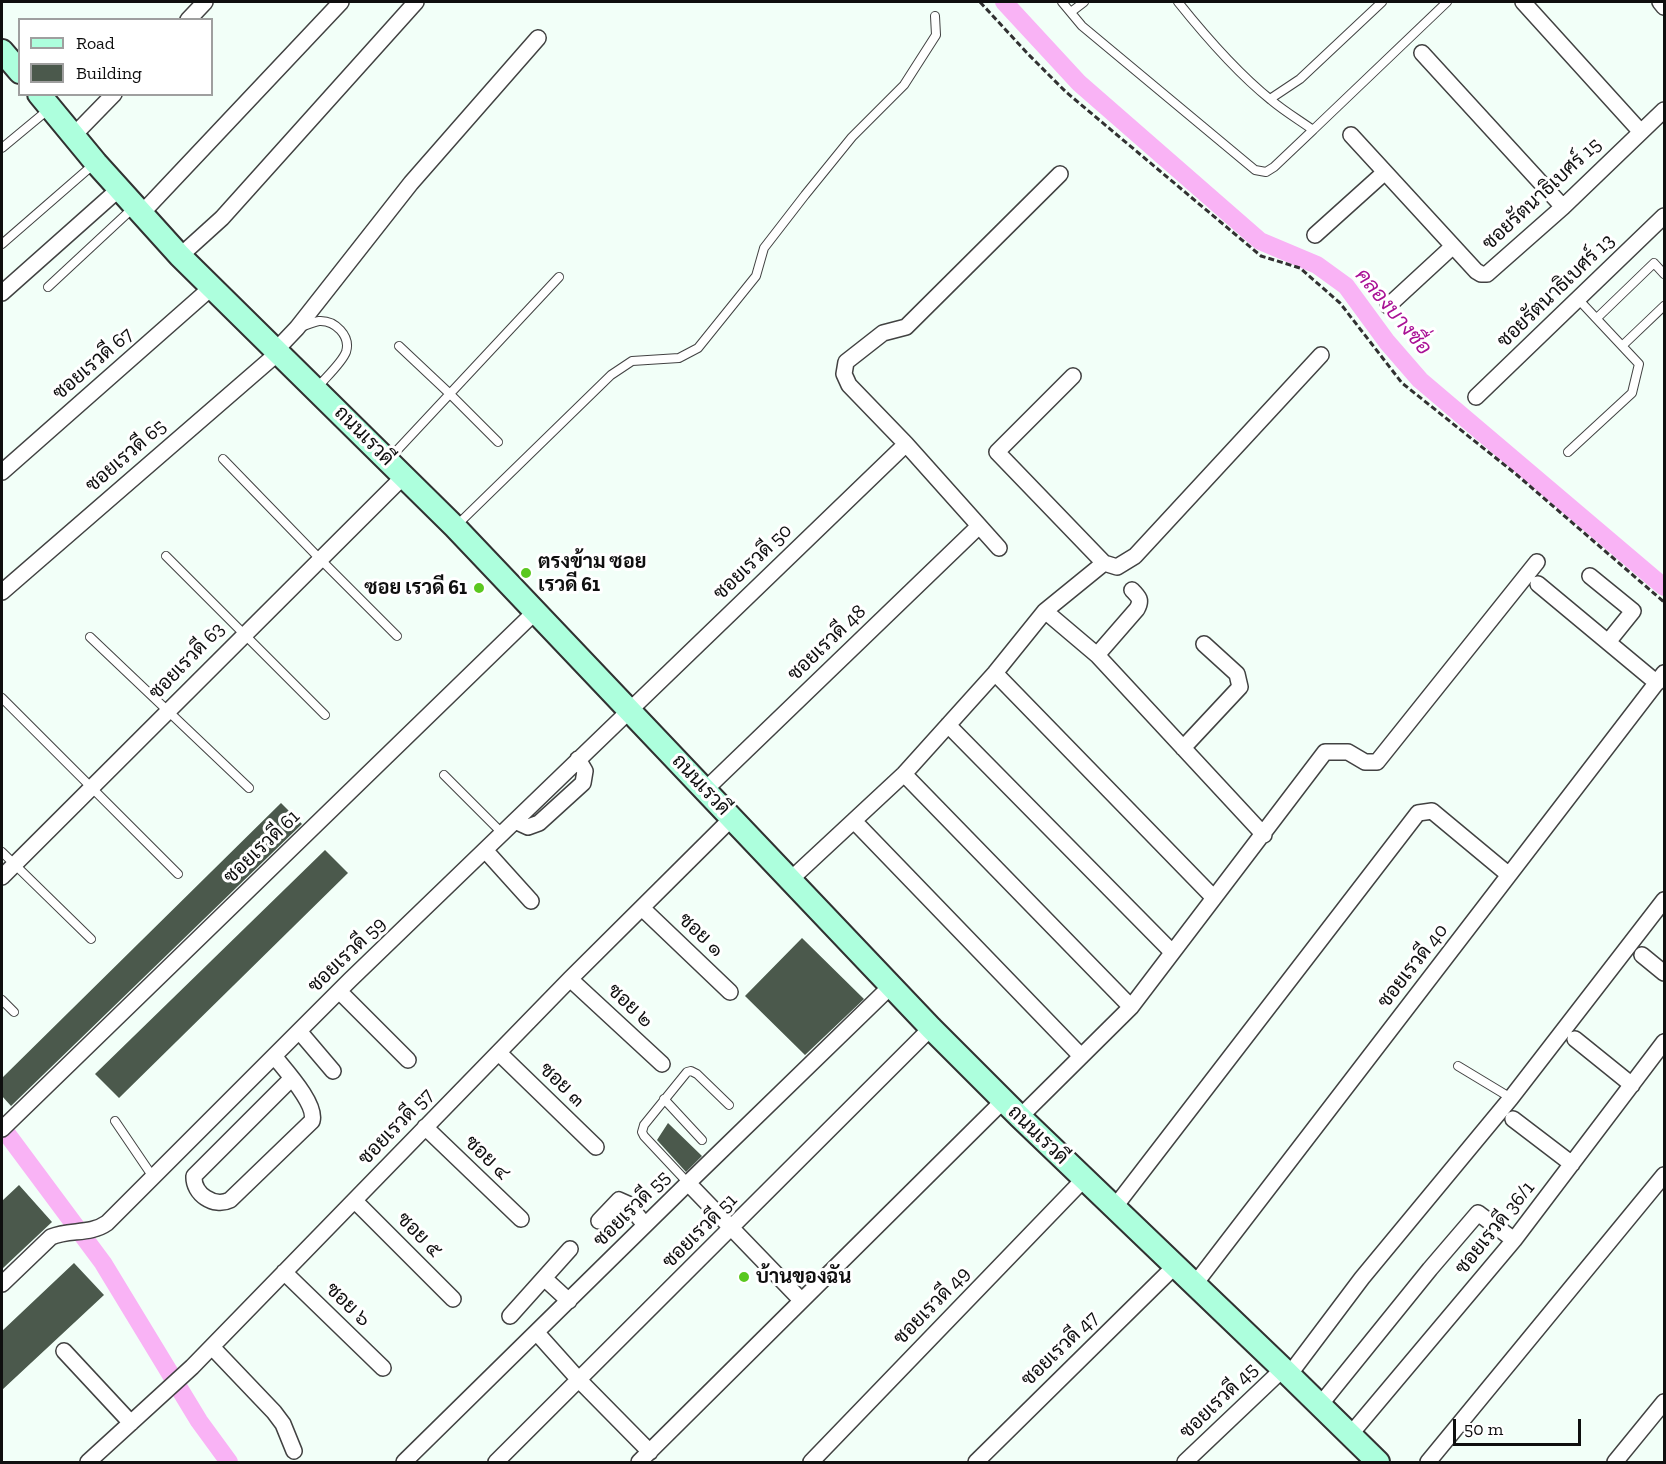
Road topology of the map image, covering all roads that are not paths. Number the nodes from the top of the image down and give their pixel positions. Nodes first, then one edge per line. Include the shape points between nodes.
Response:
1 (206, 2) edge
2 (341, 2) edge
3 (416, 2) edge
4 (1062, 2) edge
5 (1084, 2) edge
6 (1178, 2) edge
7 (1382, 2) edge
8 (1447, 2) edge
9 (1523, 2) edge
10 (1660, 2) edge
11 (1665, 7) edge
12 (1071, 12) junction
13 (935, 16) dead end
14 (190, 18) edge
15 (538, 38) dead end
16 (2, 51) edge
17 (1422, 53) dead end
18 (18, 70) edge
19 (112, 96) edge
20 (1270, 99) junction
21 (45, 101) edge
22 (1665, 110) edge
23 (1313, 130) junction
24 (1640, 131) junction
25 (1351, 135) dead end
26 (73, 136) junction
27 (2, 148) edge
28 (96, 163) junction
29 (1385, 172) junction
30 (1060, 174) dead end
31 (119, 189) junction
32 (1563, 207) junction
33 (138, 211) junction
34 (1665, 216) edge
35 (1315, 235) dead end
36 (2, 244) edge
37 (1452, 247) junction
38 (180, 256) junction
39 (1665, 274) edge
40 (559, 277) dead end
41 (48, 287) dead end
42 (212, 287) junction
43 (2, 293) edge
44 (1578, 298) junction
45 (1388, 306) dead end
46 (1665, 306) edge
47 (1597, 318) junction
48 (297, 328) junction
49 (399, 346) dead end
50 (1622, 346) junction
51 (278, 350) junction
52 (1321, 355) dead end
53 (1073, 376) dead end
54 (316, 389) junction
55 (450, 393) junction
56 (1476, 397) dead end
57 (498, 442) dead end
58 (906, 444) junction
59 (1568, 452) dead end
60 (223, 459) dead end
61 (396, 468) junction
62 (2, 472) edge
63 (978, 526) junction
64 (455, 527) junction
65 (999, 548) dead end
66 (166, 556) dead end
67 (320, 560) junction
68 (1104, 562) junction
69 (1537, 562) dead end
70 (1590, 576) dead end
71 (1538, 584) dead end
72 (1132, 590) dead end
73 (2, 592) edge
74 (1045, 610) junction
75 (536, 612) junction
76 (244, 633) junction
77 (396, 636) dead end
78 (90, 637) dead end
79 (1608, 642) junction
80 (1204, 644) dead end
81 (1097, 656) junction
82 (995, 672) junction
83 (1661, 678) edge
84 (2, 698) edge
85 (630, 710) junction
86 (168, 711) junction
87 (325, 715) dead end
88 (948, 725) junction
89 (1184, 748) junction
90 (904, 774) junction
91 (444, 775) dead end
92 (92, 788) junction
93 (249, 788) dead end
94 (706, 789) junction
95 (732, 818) junction
96 (854, 821) junction
97 (502, 833) junction
98 (1264, 835) junction
99 (485, 850) junction
100 (2, 852) edge
101 (15, 865) junction
102 (178, 874) dead end
103 (1509, 875) junction
104 (2, 877) edge
105 (790, 880) junction
106 (1214, 898) junction
107 (1665, 900) edge
108 (531, 901) dead end
109 (642, 908) junction
110 (91, 939) dead end
111 (1172, 952) junction
112 (1642, 956) dead end
113 (1665, 973) edge
114 (570, 979) junction
115 (891, 986) junction
116 (339, 991) junction
117 (730, 992) dead end
118 (2, 999) edge
119 (1131, 1006) junction
120 (14, 1012) dead end
121 (931, 1028) junction
122 (299, 1030) junction
123 (1575, 1039) dead end
124 (1665, 1042) edge
125 (499, 1053) junction
126 (1080, 1055) junction
127 (274, 1056) junction
128 (408, 1060) dead end
129 (662, 1064) dead end
130 (1458, 1066) dead end
131 (333, 1071) dead end
132 (291, 1079) junction
133 (1632, 1085) junction
134 (1511, 1098) junction
135 (664, 1099) junction
136 (1003, 1101) junction
137 (729, 1105) dead end
138 (1020, 1118) junction
139 (1513, 1119) dead end
140 (115, 1121) dead end
141 (425, 1127) junction
142 (2, 1129) edge
143 (702, 1140) dead end
144 (596, 1147) dead end
145 (1572, 1164) junction
146 (1665, 1175) edge
147 (153, 1176) junction
148 (1084, 1179) junction
149 (688, 1183) junction
150 (355, 1201) junction
151 (1114, 1208) junction
152 (521, 1219) dead end
153 (599, 1221) dead end
154 (645, 1226) junction
155 (732, 1229) junction
156 (1514, 1240) junction
157 (570, 1249) dead end
158 (1175, 1266) junction
159 (284, 1272) junction
160 (544, 1278) junction
161 (2, 1284) edge
162 (1195, 1284) junction
163 (453, 1299) dead end
164 (801, 1300) junction
165 (569, 1301) junction
166 (510, 1316) dead end
167 (537, 1333) junction
168 (212, 1347) junction
169 (64, 1351) dead end
170 (383, 1368) dead end
171 (1286, 1372) junction
172 (580, 1381) junction
173 (1665, 1402) edge
174 (1320, 1405) junction
175 (131, 1423) junction
176 (1350, 1435) junction
177 (294, 1451) dead end
178 (644, 1457) edge
179 (1368, 1460) edge
180 (88, 1462) edge
181 (404, 1462) edge
182 (496, 1462) edge
183 (811, 1462) edge
184 (976, 1462) edge
185 (1185, 1462) edge
186 (1428, 1462) edge
187 (1615, 1462) edge

1 - 14 street
2 - 33 street
3 - 38 street via 222,218
4 - 12 lane
5 - 12 lane
6 - 20 lane via 1207,39
7 - 20 lane via 1300,79
8 - 23 lane
9 - 24 street
10 - 11 street
12 - 23 lane via 1082,26 1255,170 1266,172 1274,167
13 - 64 lane via 936,35 904,85 852,137 805,195 764,248 756,276 698,348 679,358 632,361 611,375
15 - 48 street, ซอยเรวดี 65 via 411,183
16 - 18 street
17 - 32 street
19 - 26 street
20 - 23 lane
21 - 26 street, ถนนเรวดี
21 - 27 lane
22 - 24 street, ซอยรัตนาธิเบศร์ 15
24 - 32 street, ซอยรัตนาธิเบศร์ 15
25 - 29 street, ซอยรัตนาธิเบศร์ 15
26 - 28 street, ถนนเรวดี
28 - 31 street, ถนนเรวดี
28 - 36 lane
29 - 35 street
29 - 37 street, ซอยรัตนาธิเบศร์ 15
30 - 58 street via 906,327 884,333 846,362 844,375 849,385
31 - 33 street, ถนนเรวดี
31 - 43 street
32 - 37 street, ซอยรัตนาธิเบศร์ 15 via 1487,274 1476,271
33 - 38 street, ถนนเรวดี
33 - 41 lane
34 - 44 street, ซอยรัตนาธิเบศร์ 13
37 - 45 street
38 - 42 street, ถนนเรวดี
39 - 47 lane via 1654,263
40 - 55 lane
42 - 51 street, ถนนเรวดี
42 - 62 street, ซอยเรวดี 67
44 - 47 lane
44 - 56 street, ซอยรัตนาธิเบศร์ 13
46 - 50 lane
47 - 50 lane
48 - 51 street, ซอยเรวดี 65
48 - 54 lane via 330,322 345,336 345,354
49 - 55 lane
50 - 59 lane via 1639,364 1632,393
51 - 54 street, ถนนเรวดี
51 - 73 street, ซอยเรวดี 65
52 - 68 street via 1135,556 1117,567
53 - 68 street via 997,452
54 - 61 street, ถนนเรวดี
55 - 57 lane
55 - 61 lane
58 - 63 street
58 - 85 street, ซอยเรวดี 50
60 - 67 lane
61 - 64 street, ถนนเรวดี
61 - 67 street, ซอยเรวดี 63
63 - 65 street
63 - 94 street, ซอยเรวดี 48
64 - 75 street, ถนนเรวดี
66 - 76 lane
67 - 76 street, ซอยเรวดี 63
67 - 77 lane
68 - 74 street
69 - 98 street via 1377,762 1365,762 1348,752 1325,752
70 - 79 street via 1633,611
71 - 79 street
72 - 81 street via 1139,597 1137,609
74 - 81 street
74 - 82 street
75 - 85 street, ถนนเรวดี
75 - 142 street, ซอยเรวดี 61
76 - 86 street, ซอยเรวดี 63
76 - 87 lane
78 - 86 lane
79 - 83 street
80 - 89 street via 1237,674 1240,687
81 - 89 street
82 - 88 street
82 - 106 street
83 - 103 street, ซอยเรวดี 40
84 - 92 lane
85 - 94 street, ถนนเรวดี
85 - 97 street, ซอยเรวดี 59
86 - 92 street, ซอยเรวดี 63
86 - 93 lane
88 - 90 street
88 - 111 street
89 - 98 street
90 - 96 street
90 - 119 street
91 - 97 lane
92 - 101 street, ซอยเรวดี 63
92 - 102 lane
94 - 95 street, ถนนเรวดี
95 - 105 street, ถนนเรวดี
95 - 109 street, ซอยเรวดี 57
96 - 105 street
96 - 126 street
97 - 99 street, ซอยเรวดี 59
98 - 106 street
99 - 108 street
99 - 116 street, ซอยเรวดี 59
100 - 101 lane
101 - 104 street, ซอยเรวดี 63
101 - 110 lane
103 - 151 street via 1432,811 1418,813
103 - 162 street, ซอยเรวดี 40
105 - 115 street, ถนนเรวดี
106 - 111 street
107 - 134 street, ซอยเรวดี 45
109 - 114 street, ซอยเรวดี 57
109 - 117 street, ซอย ๑
111 - 119 street
112 - 113 street
114 - 125 street, ซอยเรวดี 57
114 - 129 street, ซอย ๒
115 - 121 street, ถนนเรวดี
115 - 149 street, ซอยเรวดี 55
116 - 122 street, ซอยเรวดี 59
116 - 128 street
118 - 120 lane
119 - 126 street
121 - 136 street, ถนนเรวดี
121 - 155 street, ซอยเรวดี 51
122 - 127 street, ซอยเรวดี 59
122 - 131 street
123 - 133 street
124 - 133 street, ซอยเรวดี 36/1
125 - 141 street, ซอยเรวดี 57
125 - 144 street, ซอย ๓
126 - 138 street
127 - 132 street
127 - 147 street, ซอยเรวดี 59
130 - 134 lane
132 - 132 street via 313,1110 312,1121 231,1200 212,1203 197,1189 194,1176
133 - 145 street, ซอยเรวดี 36/1
134 - 171 street, ซอยเรวดี 45
135 - 137 lane via 682,1076 691,1071
135 - 143 lane
135 - 149 lane via 642,1131
136 - 138 street, ถนนเรวดี
136 - 164 street
138 - 148 street, ถนนเรวดี
139 - 145 street
140 - 147 lane
141 - 150 street, ซอยเรวดี 57
141 - 152 street, ซอย ๔
145 - 156 street, ซอยเรวดี 36/1
146 - 186 street
147 - 161 street, ซอยเรวดี 59 via 107,1223 51,1237
148 - 151 street, ถนนเรวดี
148 - 183 street, ซอยเรวดี 49
149 - 154 street, ซอยเรวดี 55
149 - 155 street
150 - 159 street, ซอยเรวดี 57
150 - 163 street, ซอย ๕
151 - 158 street, ถนนเรวดี
153 - 154 street via 619,1200 628,1204
154 - 165 street, ซอยเรวดี 55
155 - 164 street
155 - 172 street, ซอยเรวดี 51
156 - 174 street via 1478,1213
156 - 176 street, ซอยเรวดี 36/1
157 - 160 street
158 - 162 street, ถนนเรวดี
158 - 184 street, ซอยเรวดี 47
159 - 168 street, ซอยเรวดี 57
159 - 170 street, ซอย ๖
160 - 165 street
160 - 166 street
162 - 171 street, ถนนเรวดี
164 - 178 street
165 - 167 street, ซอยเรวดี 55
167 - 172 street
167 - 181 street, ซอยเรวดี 55
168 - 175 street, ซอยเรวดี 57
168 - 177 street via 274,1412
169 - 175 street
171 - 174 street, ถนนเรวดี
171 - 185 street, ซอยเรวดี 45
172 - 178 street
172 - 182 street, ซอยเรวดี 51
173 - 187 street
174 - 176 street, ถนนเรวดี
175 - 180 street, ซอยเรวดี 57
176 - 179 street, ถนนเรวดี

